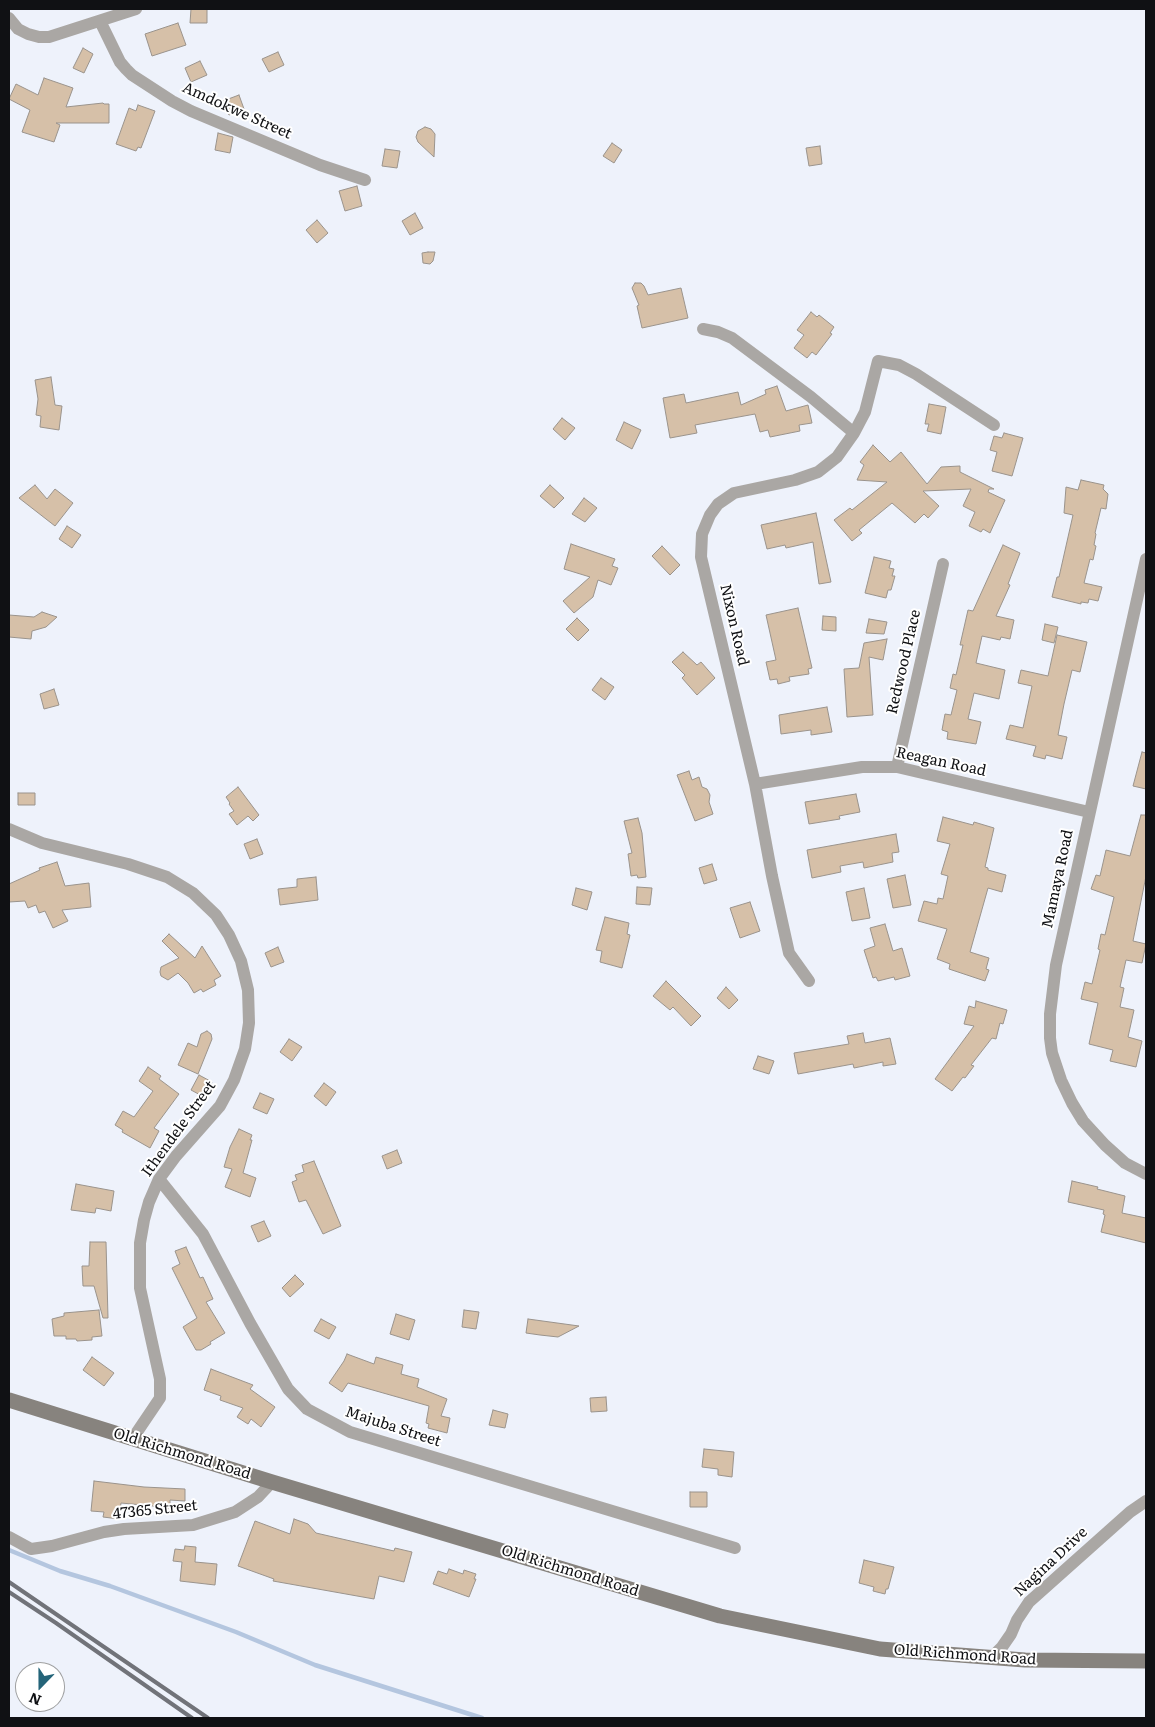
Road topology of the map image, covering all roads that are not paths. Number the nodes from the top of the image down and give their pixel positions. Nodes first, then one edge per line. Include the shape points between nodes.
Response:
1 (136, 9) edge
2 (9, 18) edge
3 (100, 20) junction
4 (365, 180) dead end
5 (703, 329) dead end
6 (994, 425) dead end
7 (854, 433) junction
8 (1146, 559) edge
9 (943, 564) dead end
10 (897, 767) junction
11 (755, 784) junction
12 (1089, 812) junction
13 (9, 829) edge
14 (809, 981) dead end
15 (1146, 1174) edge
16 (159, 1179) junction
17 (9, 1400) edge
18 (134, 1438) junction
19 (272, 1482) junction
20 (1146, 1501) edge
21 (9, 1537) edge
22 (734, 1548) dead end
23 (991, 1658) junction
24 (1146, 1661) edge

1 - 3 street
2 - 3 street via 18,28 39,37 49,37
3 - 4 street, Amdokwe Street via 126,69 172,101 320,165
5 - 7 street via 732,338
6 - 7 street, Nixon Road via 916,374 899,365 878,361 865,412
7 - 11 street, Nixon Road via 837,457 818,472 734,493 718,504 702,534 701,557
8 - 12 street, Mamaya Road
9 - 10 street, Redwood Place
10 - 11 street, Reagan Road via 862,767
10 - 12 street, Reagan Road
11 - 14 street, Nixon Road via 789,953
12 - 15 street, Mamaya Road via 1056,965 1050,1014 1052,1053 1061,1080 1084,1121 1125,1163
13 - 16 street, Ithendele Street via 42,843 167,877 193,893 216,915 229,934 248,990 249,1023 245,1049 220,1106
16 - 18 street, Ithendele Street via 144,1220 139,1265 140,1288 160,1378 160,1398
16 - 22 street, Majuba Street via 203,1234 288,1389 307,1409 350,1432
17 - 18 street, Old Richmond Road
18 - 19 street, Old Richmond Road
19 - 21 street, 47365 Street via 258,1497 236,1512 193,1525 111,1531 31,1549
19 - 23 street, Old Richmond Road via 720,1616 880,1649
20 - 23 street, Nagina Drive via 1029,1602 1012,1634
23 - 24 street, Old Richmond Road

